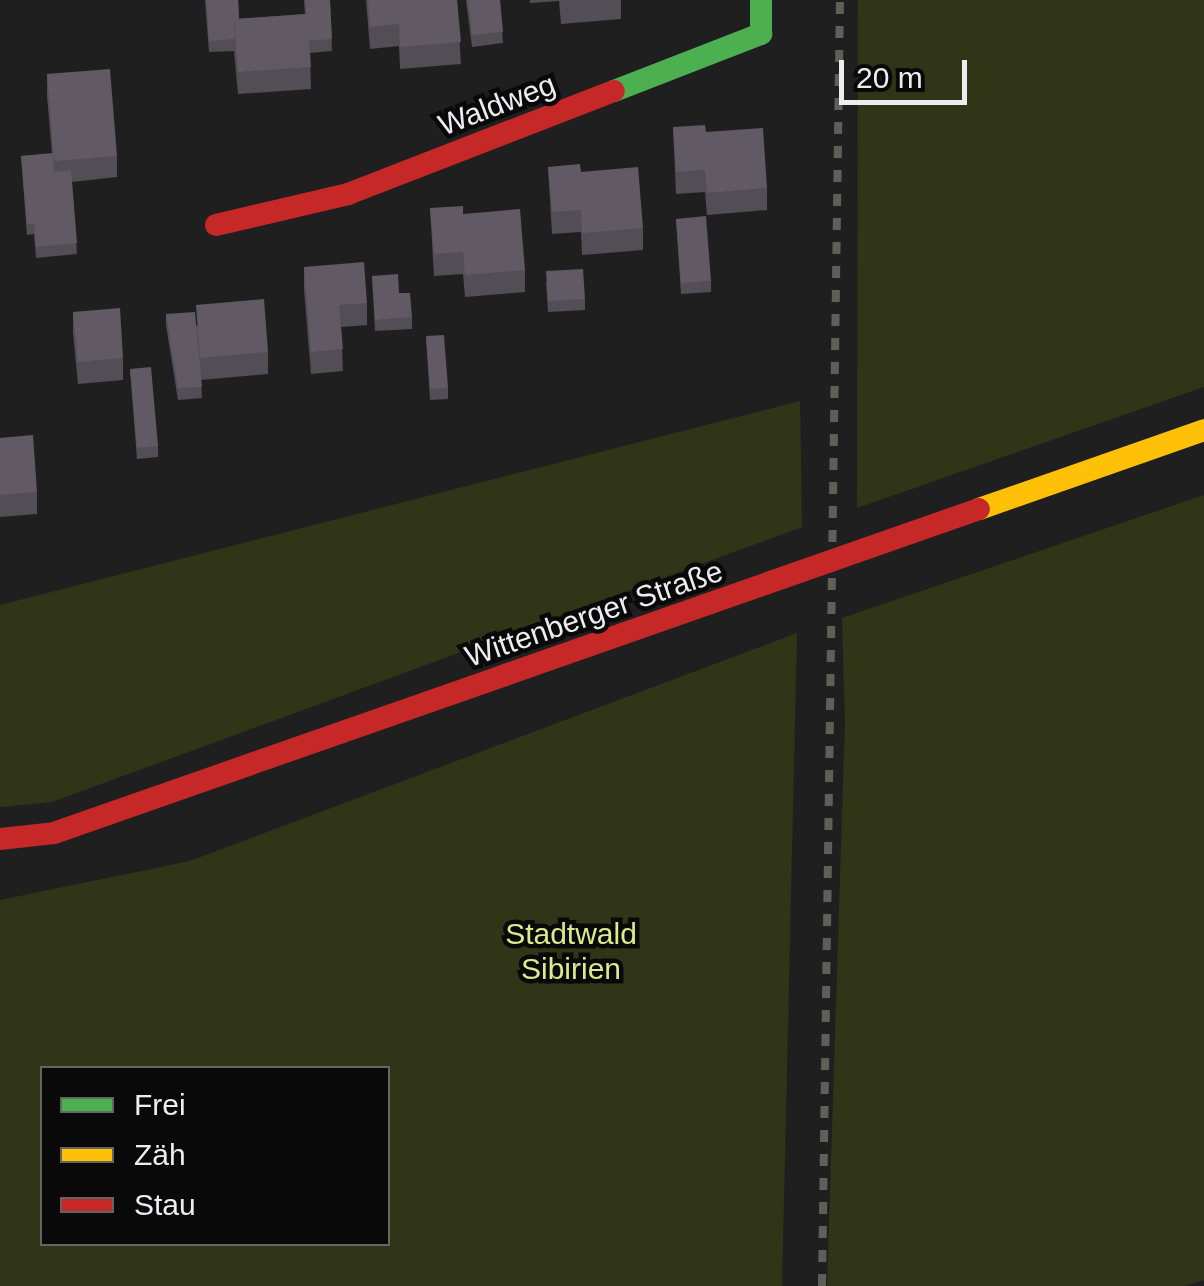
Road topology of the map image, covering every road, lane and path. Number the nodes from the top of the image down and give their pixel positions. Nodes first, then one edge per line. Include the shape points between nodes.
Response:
1 (761, 0) edge
2 (216, 225) dead end
3 (1204, 430) edge
4 (0, 839) edge

1 - 2 main road, Waldweg via 761,34 348,194
3 - 4 main road, Wittenberger Straße, bridge via 54,833

